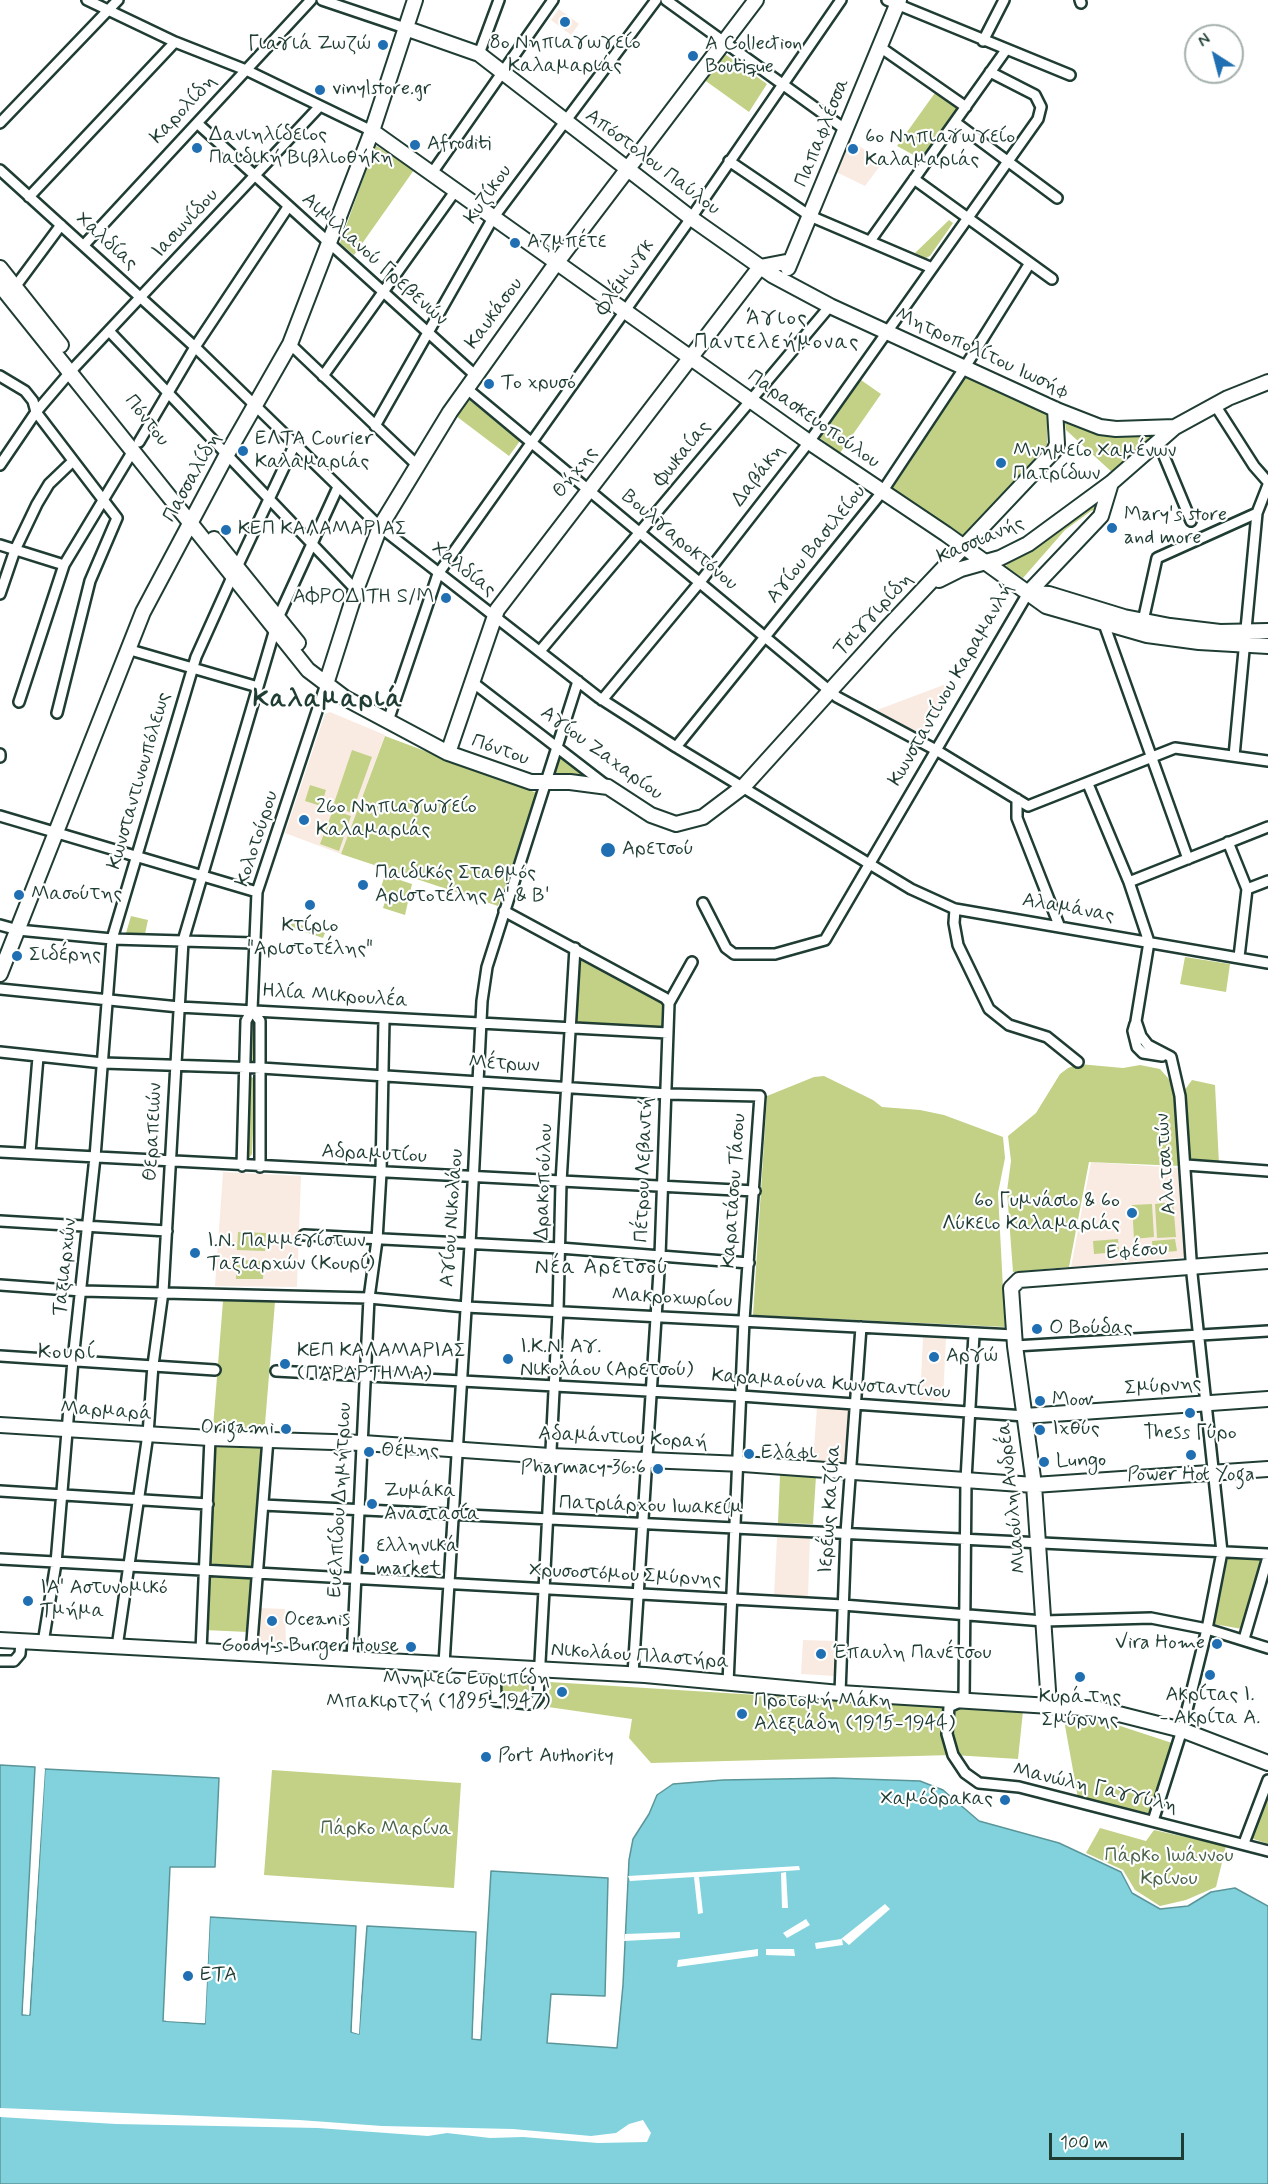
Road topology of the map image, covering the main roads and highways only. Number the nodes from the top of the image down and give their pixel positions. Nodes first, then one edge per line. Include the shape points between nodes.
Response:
1 (415, 0) edge
2 (756, 0) edge
3 (894, 2) edge
4 (405, 28) junction
5 (372, 131) junction
6 (628, 168) junction
7 (791, 261) junction
8 (557, 262) junction
9 (760, 267) junction
10 (0, 268) edge
11 (781, 280) junction
12 (6, 293) edge
13 (691, 357) junction
14 (1268, 382) edge
15 (1055, 409) junction
16 (1175, 427) junction
17 (1111, 483) junction
18 (192, 519) junction
19 (965, 547) junction
20 (986, 563) junction
21 (924, 590) junction
22 (1028, 593) junction
23 (1268, 632) edge
24 (1245, 639) junction
25 (1268, 646) edge
26 (326, 684) junction
27 (448, 753) junction
28 (744, 786) joint
29 (608, 787) joint
30 (0, 974) edge
31 (1268, 1261) edge
32 (1011, 1288) joint
33 (1268, 1399) edge
34 (1024, 1416) junction
35 (0, 1425) edge
36 (210, 1438) joint
37 (1268, 1468) edge
38 (1034, 1485) junction
39 (0, 1640) edge
40 (1049, 1705) junction
41 (1268, 1763) edge

1 - 4 main road, Πασσαλίδη
2 - 6 main road, Καυκάσου
3 - 7 main road, Παπαφλέσσα via 880,47
4 - 5 main road, Πασσαλίδη
4 - 6 main road, Απόστολου Παύλου via 480,54
5 - 8 main road, Παρασκευοπούλου
5 - 18 main road, Πασσαλίδη via 290,344
6 - 8 main road, Καυκάσου
6 - 9 main road, Απόστολου Παύλου
7 - 9 main road
7 - 11 main road, Παπαφλέσσα
8 - 13 main road, Παρασκευοπούλου
8 - 26 main road, Καυκάσου via 466,388 380,527
9 - 11 main road, Απόστολου Παύλου
9 - 13 main road, Θήχης
10 - 12 main road, Πόντου
11 - 15 main road, Μητροπολίτου Ιωσήφ
12 - 18 main road, Πόντου via 74,368
13 - 19 main road, Παρασκευοπούλου
13 - 27 main road, Θήχης via 494,618
14 - 16 main road
15 - 16 main road, Μητροπολίτου Ιωσήφ via 1100,427
15 - 19 main road, Τσιγγιρίδη via 1054,451
16 - 17 main road
17 - 20 main road, Κασσιανής via 1028,544
17 - 22 main road, Κωνσταντίνου Καραμανλή via 1101,516
18 - 26 main road, Πόντου
18 - 30 main road, Πασσαλίδη via 127,649
19 - 20 main road, Παρασκευοπούλου
19 - 21 main road, Τσιγγιρίδη
20 - 21 main road, Κασσιανής via 949,574
20 - 22 main road, Παρασκευοπούλου
21 - 28 main road, Τσιγγιρίδη
22 - 24 main road via 1049,594 1143,621
22 - 24 main road, Παρασκευοπούλου via 1046,606 1147,635
23 - 24 main road
24 - 25 main road
26 - 27 main road, Πόντου via 345,699
27 - 29 main road, Πόντου via 519,779
28 - 29 main road, Αγίου Ζαχαρίου via 708,814 681,824 654,817
31 - 32 main road, Εφέσου via 1019,1280
32 - 34 main road, Μιαούλη Ανδρέα
33 - 34 main road, Σμύρνης
34 - 38 main road, Μιαούλη Ανδρέα
35 - 36 main road, Μαρμαρά
36 - 38 main road, Αδαμάντιου Κοραή via 739,1464
37 - 38 main road, Αδαμάντιου Κοραή
38 - 40 main road, Μιαούλη Ανδρέα
39 - 40 main road, Νικολάου Πλαστήρα via 633,1674 840,1693
40 - 41 main road, Νικολάου Πλαστήρα via 1099,1709 1182,1730

